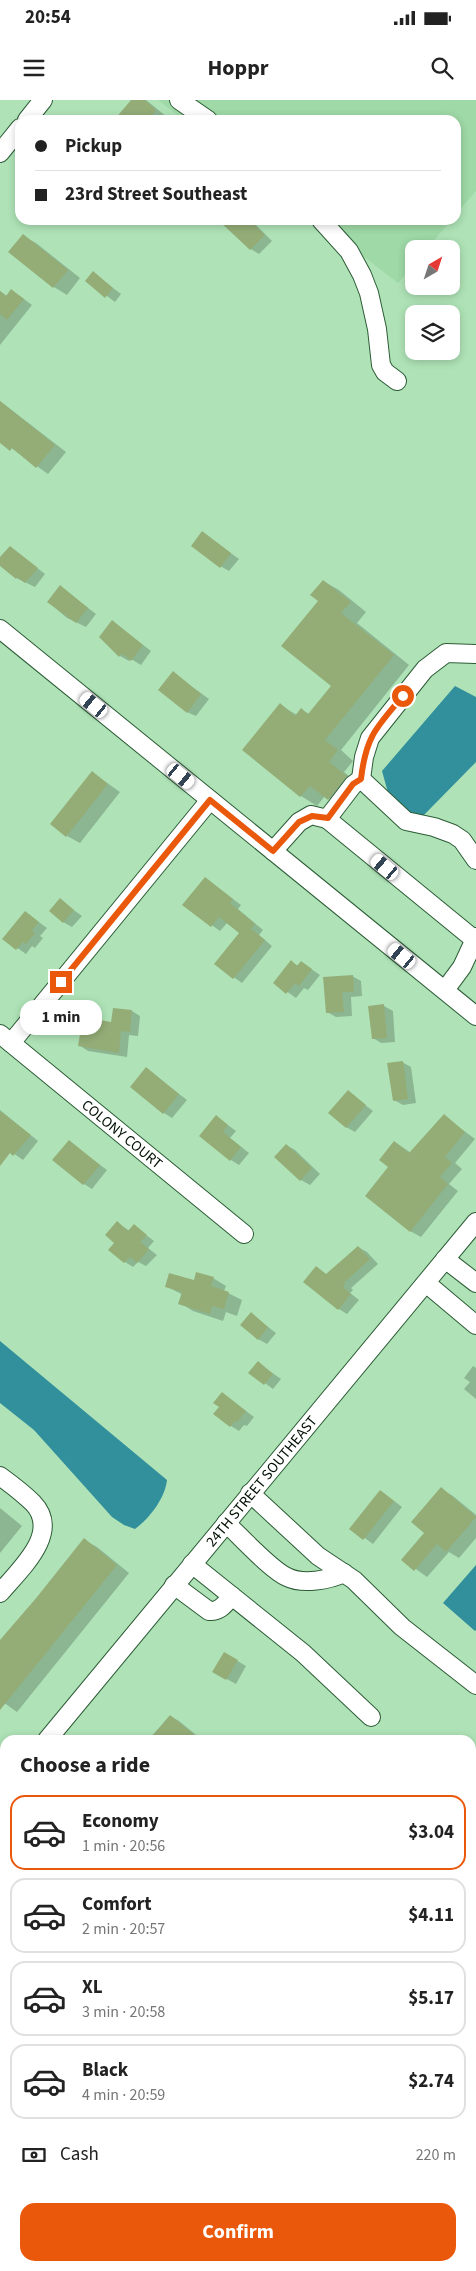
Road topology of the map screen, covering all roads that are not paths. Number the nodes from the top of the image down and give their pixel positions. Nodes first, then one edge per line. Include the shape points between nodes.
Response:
1 (43, 100) edge
2 (179, 100) edge
3 (31, 115) edge
4 (201, 115) edge
5 (15, 134) edge
6 (0, 153) edge
7 (325, 225) edge
8 (397, 381) dead end
9 (0, 629) edge
10 (476, 654) edge
11 (361, 779) junction
12 (210, 800) junction
13 (328, 818) junction
14 (273, 851) junction
15 (476, 860) edge
16 (475, 938) edge
17 (445, 990) junction
18 (476, 1016) edge
19 (5, 1038) edge
20 (476, 1222) edge
21 (244, 1234) dead end
22 (445, 1259) junction
23 (426, 1283) junction
24 (476, 1283) edge
25 (476, 1325) edge
26 (0, 1476) edge
27 (250, 1494) junction
28 (226, 1523) junction
29 (192, 1564) junction
30 (344, 1573) junction
31 (174, 1585) junction
32 (0, 1593) edge
33 (232, 1596) junction
34 (476, 1686) edge
35 (371, 1717) dead end
36 (51, 1735) edge

1 - 3 street
2 - 4 street
5 - 6 street
7 - 8 street via 348,251 362,275 375,320 381,364
9 - 12 street
10 - 11 street via 446,653 426,668 370,738
11 - 13 street via 353,784
11 - 15 street via 406,821 453,834 462,840
12 - 14 street
12 - 19 street
13 - 14 street via 312,816 299,822
13 - 16 street
14 - 17 street
16 - 17 street via 462,967
17 - 18 street
19 - 21 street, COLONY COURT
20 - 22 street, 24TH STREET SOUTHEAST
22 - 23 street, 24TH STREET SOUTHEAST
22 - 24 street
23 - 25 street
23 - 27 street, 24TH STREET SOUTHEAST
26 - 32 street via 33,1503 40,1513 44,1530 38,1545
27 - 28 street, 24TH STREET SOUTHEAST
27 - 30 street via 318,1556
28 - 29 street, 24TH STREET SOUTHEAST
28 - 30 street via 287,1578 332,1578
29 - 31 street, 24TH STREET SOUTHEAST
29 - 33 street
30 - 34 street via 377,1600 402,1627
31 - 33 street via 209,1611 221,1608
31 - 36 street, 24TH STREET SOUTHEAST
33 - 35 street via 303,1653

